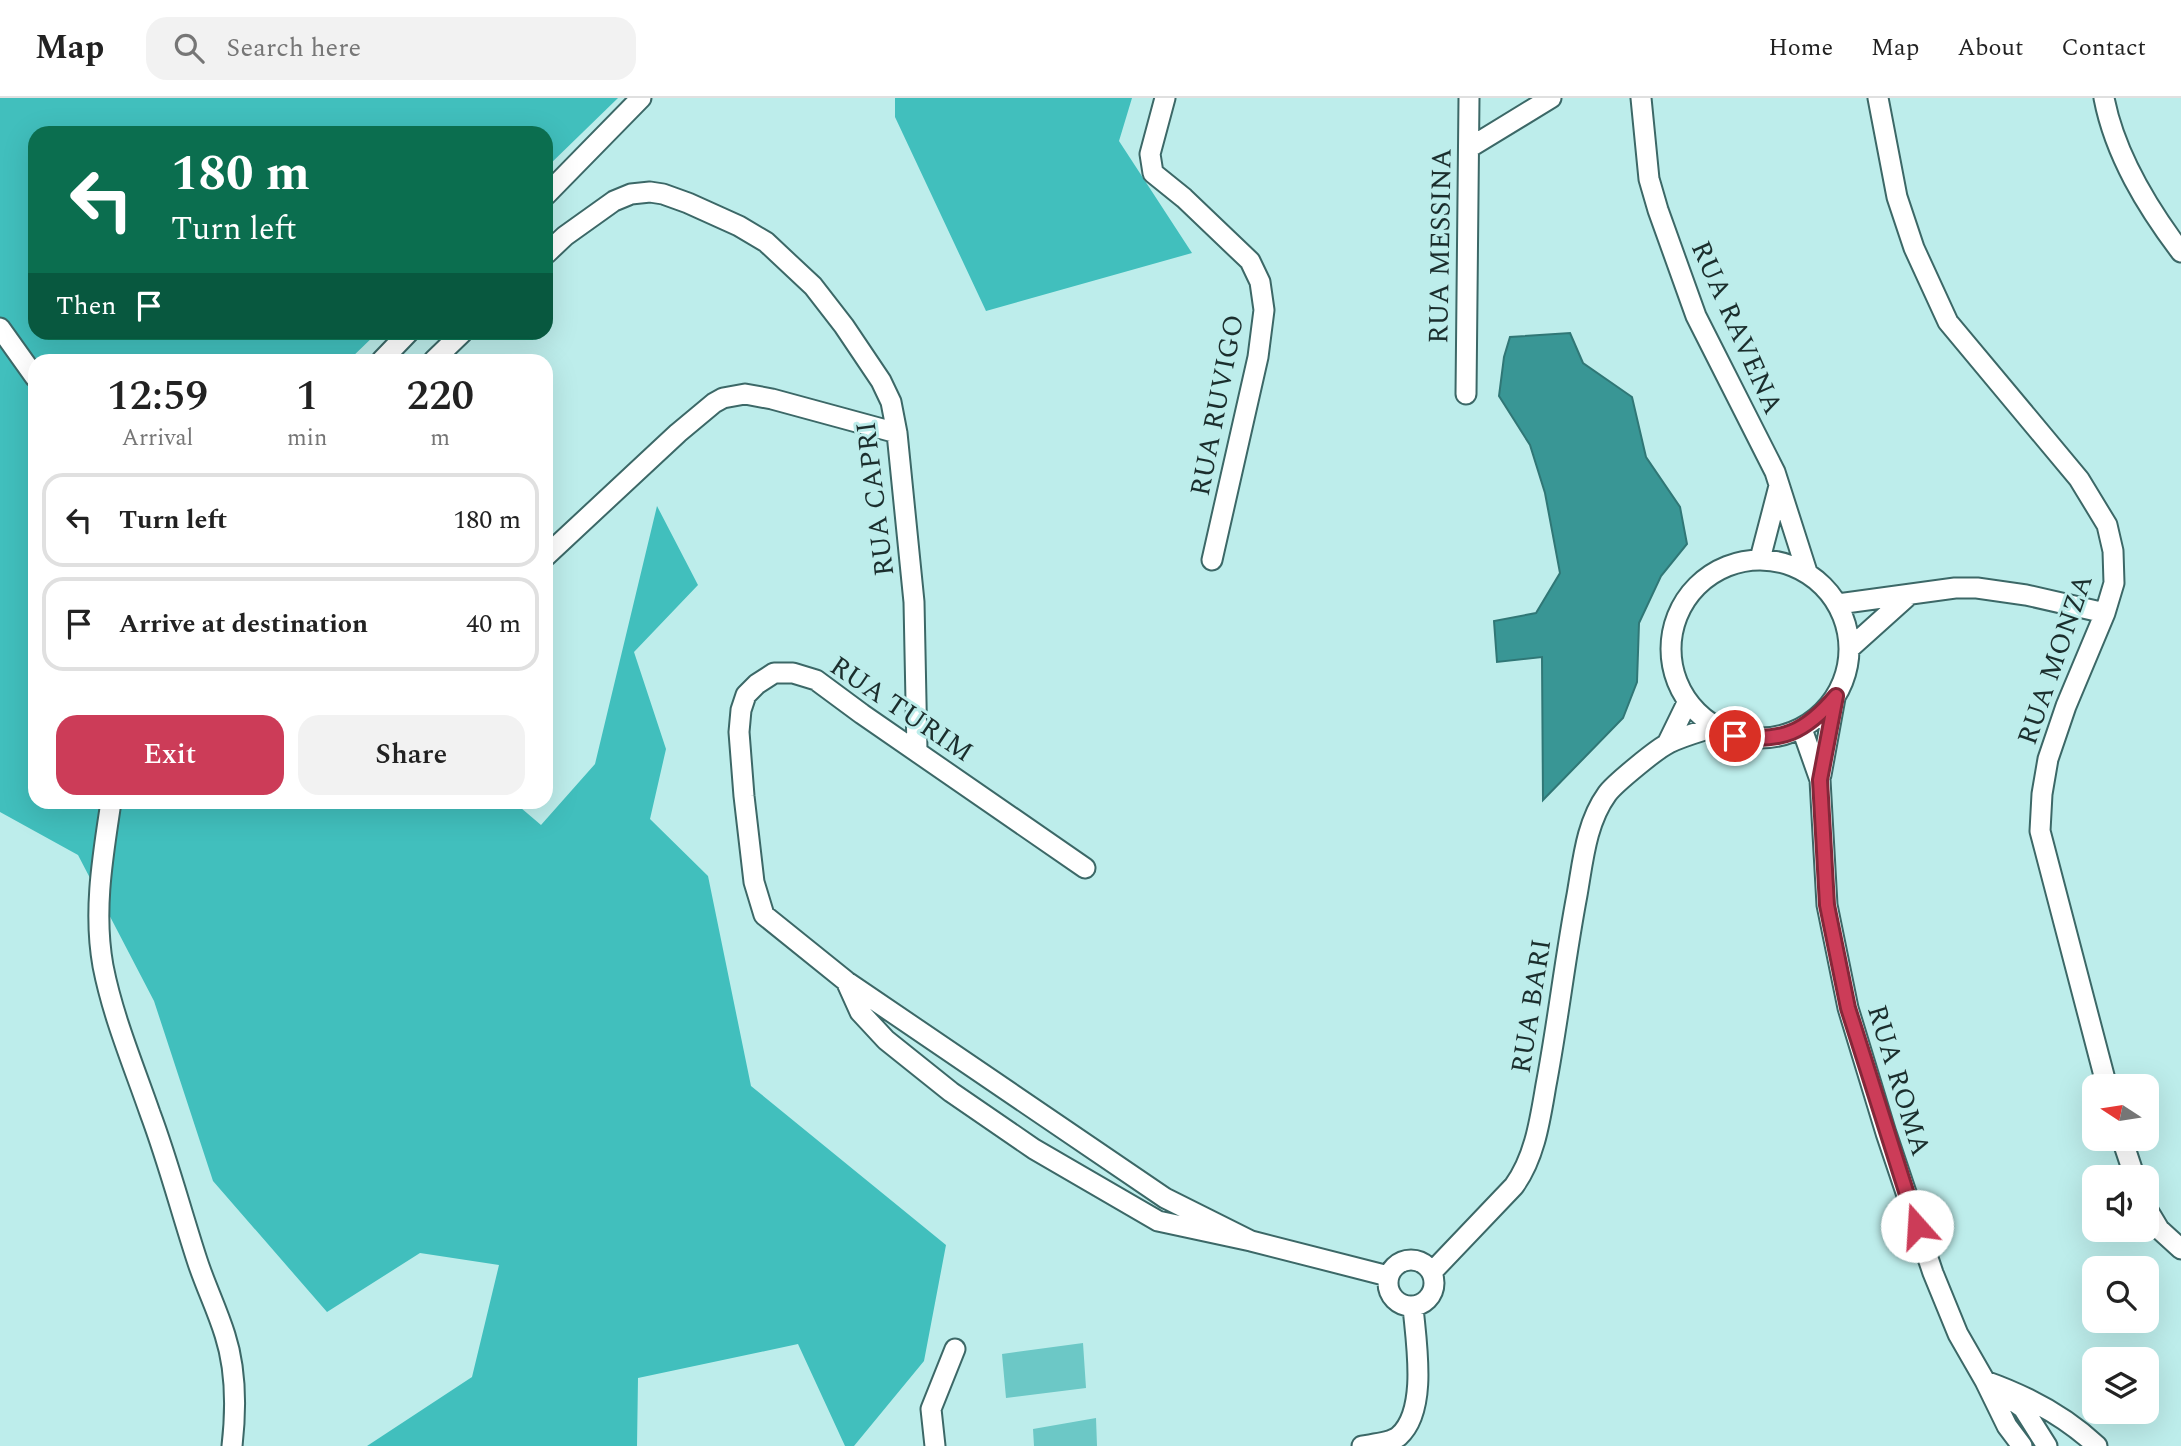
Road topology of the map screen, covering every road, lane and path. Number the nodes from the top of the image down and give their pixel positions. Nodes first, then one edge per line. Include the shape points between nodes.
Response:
1 (641, 98) edge
2 (1165, 98) edge
3 (1469, 98) edge
4 (1551, 98) edge
5 (1878, 98) edge
6 (2104, 98) edge
7 (1642, 101) edge
8 (1528, 104) edge
9 (1469, 148) junction
10 (553, 188) edge
11 (553, 247) edge
12 (2181, 252) edge
13 (0, 328) edge
14 (401, 340) edge
15 (455, 340) edge
16 (388, 354) edge
17 (440, 354) edge
18 (28, 367) edge
19 (1466, 394) dead end
20 (897, 433) junction
21 (1779, 485) junction
22 (553, 549) edge
23 (1760, 559) junction
24 (1212, 560) dead end
25 (1807, 572) junction
26 (1908, 596) junction
27 (1838, 604) junction
28 (2105, 613) junction
29 (1850, 649) junction
30 (1836, 696) junction
31 (1687, 703) junction
32 (1714, 727) junction
33 (1802, 729) junction
34 (1667, 744) junction
35 (917, 751) junction
36 (1820, 780) junction
37 (110, 809) edge
38 (1085, 869) dead end
39 (846, 981) junction
40 (2105, 1074) edge
41 (2159, 1227) edge
42 (1251, 1241) junction
43 (2181, 1249) edge
44 (1432, 1272) junction
45 (1388, 1276) junction
46 (1413, 1307) junction
47 (955, 1349) dead end
48 (1985, 1381) junction
49 (2023, 1408) junction
50 (2071, 1440) edge
51 (232, 1446) edge
52 (935, 1446) edge
53 (1362, 1446) edge
54 (2022, 1446) edge
55 (2047, 1446) edge
56 (2097, 1446) edge

1 - 10 street
2 - 24 street, RUA RUVIGO via 1150,154 1153,173 1250,261 1265,310
3 - 9 street, RUA MESSINA
4 - 8 street
5 - 28 street, RUA MONZA via 1897,197 1913,248 1948,322 2078,479 2107,525 2114,583
6 - 12 street via 2128,169
7 - 21 street, RUA RAVENA via 1649,179 1662,222 1696,316
8 - 9 street
9 - 19 street, RUA MESSINA
11 - 20 street, RUA CAPRI via 614,201 631,194 663,194 739,226 788,261 844,326 881,381
13 - 18 street
14 - 16 street
15 - 17 street
20 - 22 street via 772,399 745,394 723,398 678,433
20 - 35 street, RUA CAPRI via 914,602
21 - 23 street
21 - 25 street, RUA RAVENA
23 - 25 street
23 - 31 street via 1734,563 1710,574 1690,592 1677,615 1670,640 1672,667
25 - 27 street
26 - 27 street
26 - 28 street via 1977,588
26 - 29 street
27 - 29 street
28 - 40 street, RUA MONZA via 2048,759 2040,831
29 - 30 street
30 - 33 street
30 - 36 street, RUA ROMA
31 - 32 street
31 - 34 street, RUA BARI
32 - 33 street via 1758,739
32 - 34 street, RUA BARI
33 - 36 street, RUA ROMA
34 - 44 street, RUA BARI via 1608,792 1591,828 1539,1125 1523,1173
35 - 38 street, RUA TURIM
35 - 39 street, RUA TURIM via 816,680 793,673 774,673 757,684 741,710 744,796 754,882 764,915
36 - 48 street, RUA ROMA via 1827,905 1848,1008 1933,1273 1958,1335
37 - 51 street via 101,874 103,965 120,1033 226,1337 233,1384
39 - 42 street, RUA TURIM via 1165,1198
39 - 42 street, RUA TURIM via 860,1012 886,1040 1034,1149 1158,1221
41 - 43 street
42 - 45 street, RUA TURIM
44 - 45 street via 1420,1261 1405,1260
44 - 46 street via 1432,1295
45 - 46 street via 1393,1299
46 - 53 street via 1418,1383 1412,1419 1398,1437
47 - 52 street via 931,1409
48 - 49 street, RUA ROMA
48 - 54 street, RUA ROMA
48 - 56 street via 2071,1425
49 - 50 street
49 - 55 street, RUA ROMA

